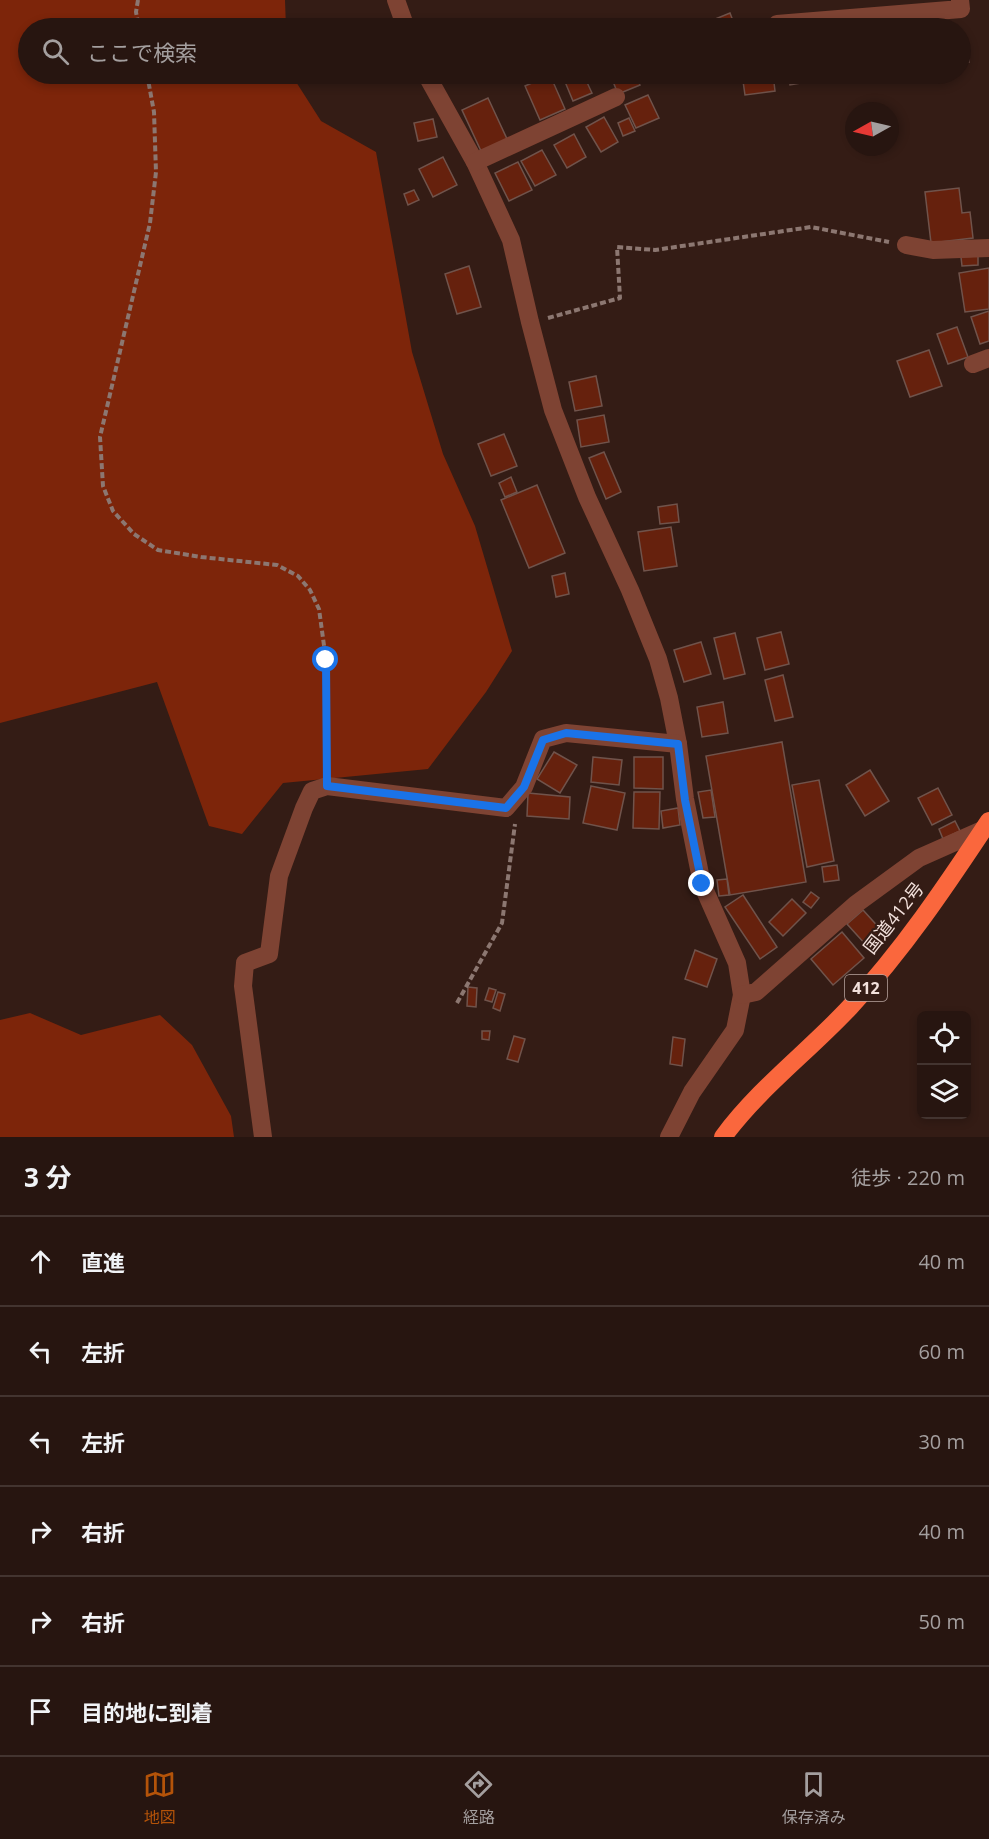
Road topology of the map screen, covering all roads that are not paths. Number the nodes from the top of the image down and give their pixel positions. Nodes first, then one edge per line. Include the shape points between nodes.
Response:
1 (396, 0) edge
2 (960, 0) edge
3 (402, 18) edge
4 (851, 18) edge
5 (432, 84) edge
6 (616, 97) dead end
7 (475, 162) junction
8 (906, 245) road end
9 (989, 248) edge
10 (678, 744) junction
11 (987, 825) edge
12 (742, 995) junction
13 (263, 1137) edge
14 (669, 1137) edge
15 (723, 1137) edge

1 - 3 street
2 - 4 street via 961,9
5 - 7 street
6 - 7 street
7 - 10 street via 511,240 553,410 658,659
8 - 9 street via 933,250
10 - 12 street via 702,884 737,963
10 - 13 street via 566,733 543,740 524,787 506,808 327,786 312,791 279,876 269,954 245,963 243,986
11 - 12 street via 919,858 856,904 756,992
11 - 15 highway, 国道412号 / 412 via 918,926 857,998 788,1065
12 - 14 street via 735,1030 692,1092

